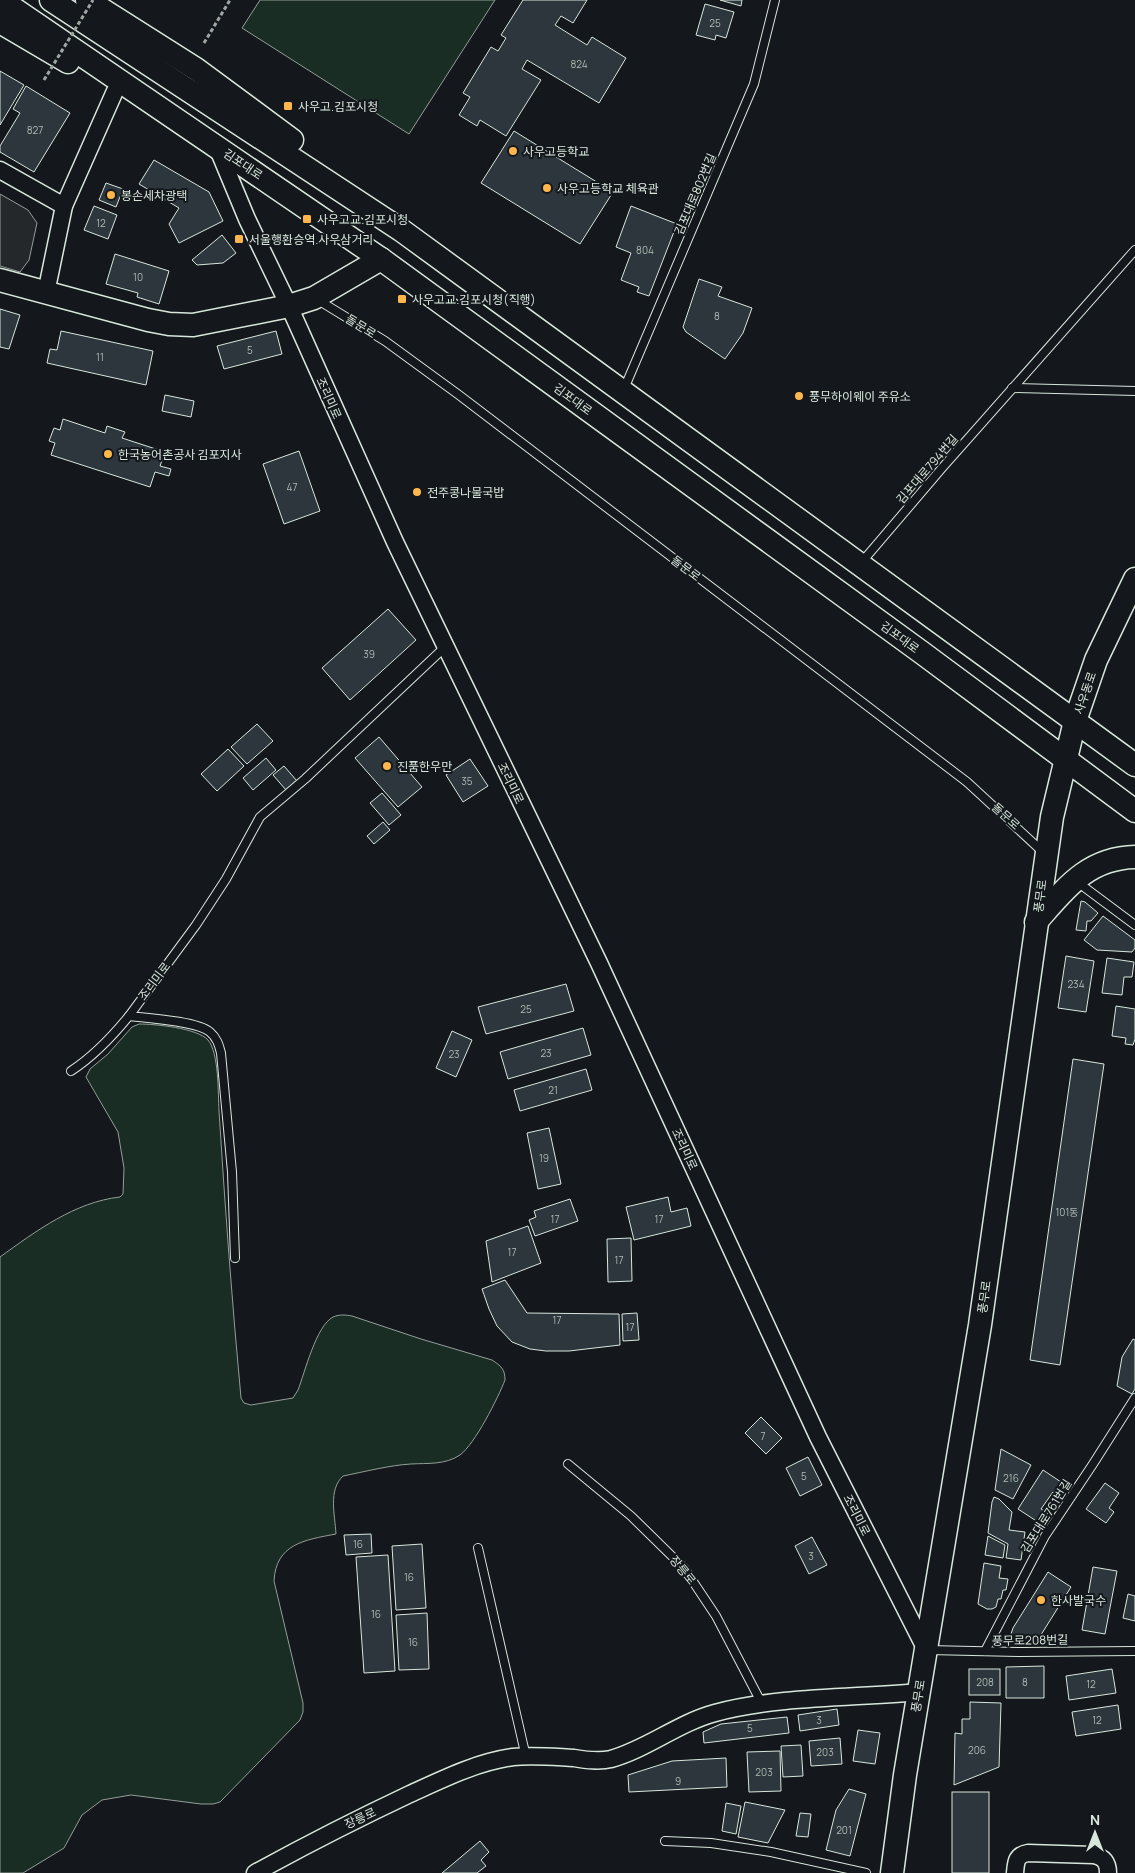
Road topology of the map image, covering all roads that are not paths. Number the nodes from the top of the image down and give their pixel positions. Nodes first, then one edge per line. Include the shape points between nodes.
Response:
1 (1, 0) edge
2 (51, 0) edge
3 (87, 0) edge
4 (775, 0) edge
5 (0, 22) edge
6 (115, 91) junction
7 (209, 142) junction
8 (0, 170) edge
9 (64, 206) junction
10 (400, 230) junction
11 (1135, 250) edge
12 (381, 259) junction
13 (0, 280) edge
14 (46, 293) junction
15 (314, 298) junction
16 (289, 306) junction
17 (1012, 388) junction
18 (1135, 391) edge
19 (622, 392) junction
20 (860, 565) junction
21 (1135, 579) edge
22 (1135, 612) edge
23 (445, 647) junction
24 (1075, 721) junction
25 (1066, 760) junction
26 (1135, 765) edge
27 (1135, 811) edge
28 (1046, 854) junction
29 (1135, 857) edge
30 (1075, 880) junction
31 (1036, 922) junction
32 (1135, 925) edge
33 (129, 1016) junction
34 (71, 1071) dead end
35 (235, 1258) dead end
36 (1135, 1398) edge
37 (568, 1464) dead end
38 (478, 1548) dead end
39 (926, 1650) junction
40 (986, 1651) junction
41 (1135, 1651) edge
42 (918, 1692) junction
43 (762, 1704) junction
44 (526, 1757) junction
45 (665, 1841) dead end
46 (255, 1873) edge
47 (866, 1873) edge
48 (892, 1873) edge
49 (1015, 1873) edge
50 (1108, 1873) edge

1 - 7 main road, 김포대로
2 - 10 main road
3 - 10 main road via 196,69 291,140
4 - 19 lane, 김포대로802번길 via 754,84
5 - 6 main road
6 - 7 main road
6 - 9 street
7 - 12 main road, 김포대로
7 - 16 street, 조리미로
8 - 9 street
9 - 14 street
10 - 19 main road
11 - 17 lane, 김포대로794번길
12 - 15 main road
12 - 25 main road, 김포대로
13 - 14 main road
14 - 16 main road via 169,324 193,325
15 - 16 main road
15 - 28 lane, 돌문로 via 386,342 529,449 967,782
16 - 23 street, 조리미로 via 394,542
17 - 18 lane
17 - 20 lane, 김포대로794번길
19 - 20 main road
20 - 24 main road
21 - 24 main road, 사우동로 via 1096,660
22 - 24 main road, 사우동로
23 - 33 lane, 조리미로 via 305,780 260,817 206,911
23 - 39 street, 조리미로 via 599,963 818,1437
24 - 25 main road, 풍무로
24 - 26 main road
25 - 27 main road, 김포대로
25 - 28 main road, 풍무로
28 - 31 main road, 풍무로
29 - 30 main road via 1101,863
30 - 31 main road
30 - 32 lane
31 - 39 main road, 풍무로 via 980,1325
33 - 34 lane via 109,1040
33 - 35 lane, 조리미로 via 198,1026 217,1039 230,1145
36 - 40 lane, 김포대로761번길 via 1045,1536
37 - 43 lane, 장릉로 via 631,1516 684,1568 716,1616
38 - 44 lane
39 - 40 lane, 풍무로208번길
39 - 42 main road, 풍무로
40 - 41 lane, 풍무로208번길
42 - 43 street, 장릉로
42 - 48 main road, 풍무로
43 - 44 street, 장릉로 via 688,1722 610,1759
44 - 46 street, 장릉로 via 488,1763 425,1787 346,1824
45 - 47 lane via 763,1850
49 - 50 street via 1017,1858 1028,1853 1094,1855 1106,1862

